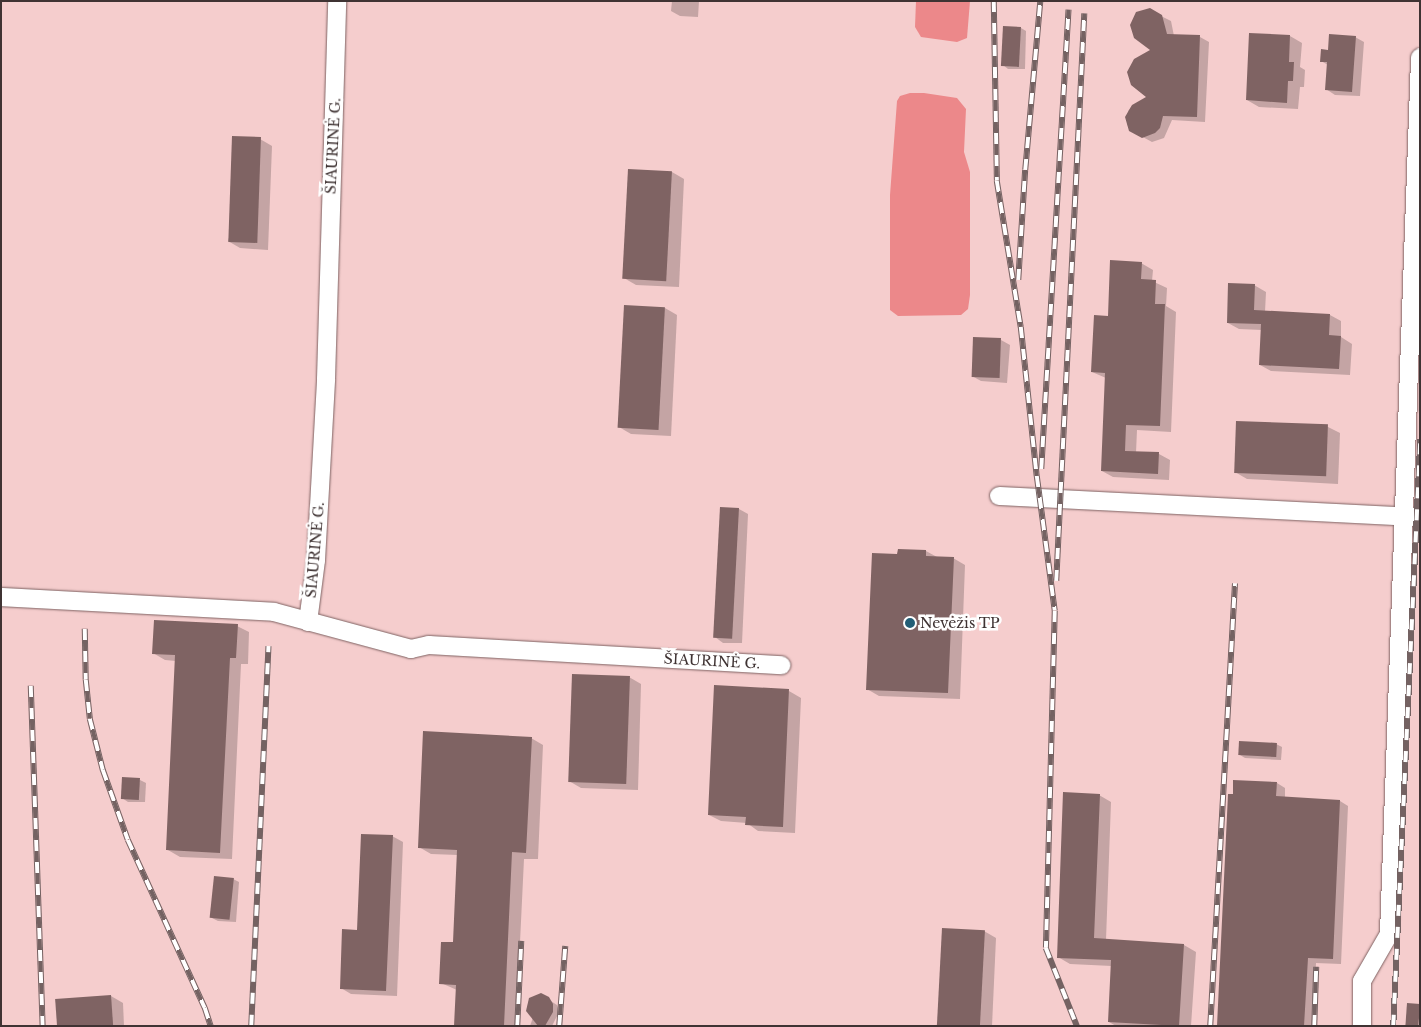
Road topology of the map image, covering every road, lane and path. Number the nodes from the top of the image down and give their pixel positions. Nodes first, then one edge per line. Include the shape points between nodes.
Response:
1 (337, 1) edge
2 (1420, 58) edge
3 (999, 496) dead end
4 (1412, 516) edge
5 (1, 596) edge
6 (308, 622) junction
7 (781, 664) dead end
8 (1362, 1026) edge

1 - 6 street, ŠIAURINĖ G. via 326,379 316,560
2 - 4 street
3 - 4 street
4 - 8 street via 1389,934 1362,981
5 - 6 street via 274,612
6 - 7 street, ŠIAURINĖ G. via 411,649 429,645

